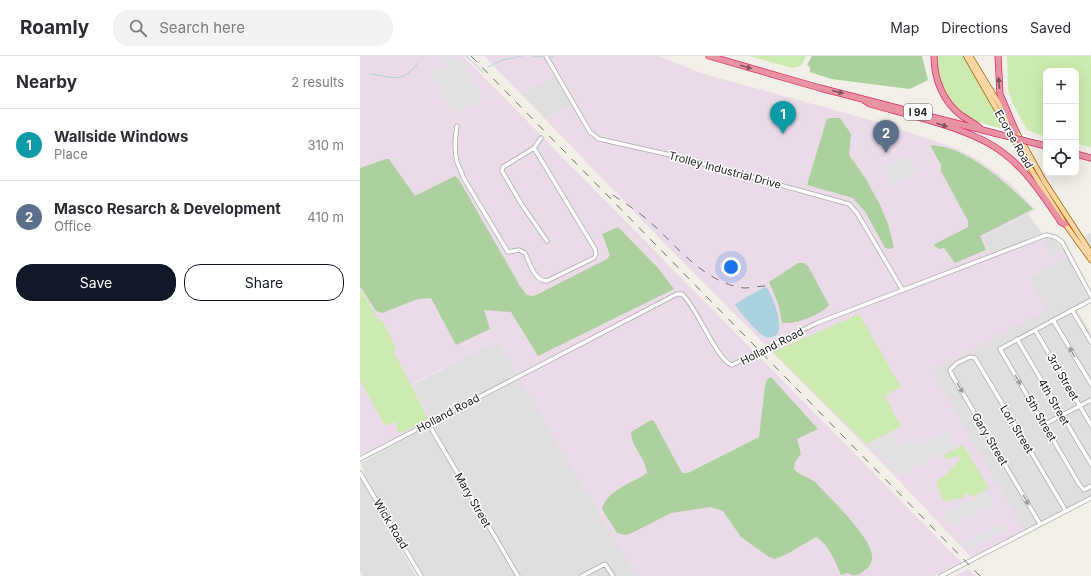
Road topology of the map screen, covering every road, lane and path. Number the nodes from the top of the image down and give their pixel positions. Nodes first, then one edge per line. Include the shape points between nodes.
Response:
1 (546, 56) edge
2 (709, 56) edge
3 (934, 56) edge
4 (966, 56) edge
5 (970, 56) edge
6 (998, 56) edge
7 (856, 96) junction
8 (457, 126) dead end
9 (980, 129) junction
10 (1016, 132) junction
11 (541, 138) dead end
12 (1043, 145) edge
13 (534, 148) junction
14 (1079, 155) edge
15 (1091, 158) edge
16 (1065, 224) junction
17 (547, 241) dead end
18 (1091, 253) edge
19 (1091, 260) edge
20 (902, 289) junction
21 (1091, 296) edge
22 (1091, 300) edge
23 (1072, 310) junction
24 (1054, 320) junction
25 (1035, 330) junction
26 (1017, 339) junction
27 (1091, 342) edge
28 (964, 360) joint
29 (1091, 384) edge
30 (1091, 400) edge
31 (1080, 406) junction
32 (1062, 415) junction
33 (428, 423) junction
34 (1044, 424) junction
35 (1091, 425) edge
36 (360, 459) edge
37 (1091, 464) edge
38 (360, 473) edge
39 (1091, 486) edge
40 (1091, 498) edge
41 (1066, 511) junction
42 (1040, 524) junction
43 (421, 576) edge
44 (518, 576) edge
45 (582, 576) edge
46 (613, 576) edge
47 (941, 576) edge

1 - 20 street, Trolley Industrial Drive via 590,132 598,139 675,156 849,204 857,213
2 -> 7 highway, I 94
3 - 9 highway via 936,76 943,94 955,110
4 - 16 main road, Ecorse Road
5 - 10 main road, Ecorse Road
10 -> 6 highway via 1000,94
7 - 9 highway, I 94
7 -> 16 highway via 870,104 969,134 1002,151 1031,178 1061,222
8 - 13 street via 454,143 458,164 467,184 508,252 519,250 525,253 537,278 547,281 594,258 596,254 595,248
9 - 12 highway, I 94, bridge
10 - 18 main road, Ecorse Road via 1044,181
11 - 13 street
13 - 17 street via 503,167 502,171
14 - 15 highway
16 - 19 main road, Ecorse Road
20 - 21 street, Holland Road via 1046,235 1062,242
20 - 33 street, Holland Road via 817,323 732,365 721,355 689,301 682,294 676,294
22 - 23 street
23 - 24 street
23 - 27 street
24 - 25 street
29 -> 24 street
25 - 26 street
25 - 31 street, 3rd Street
26 - 32 street, 4th Street
26 -> 34 street, 5th Street via 1000,349
28 - 41 street, Lori Street via 972,356 975,358
28 -> 42 street, Gary Street via 953,366 950,372
30 - 31 street
31 - 32 street
31 - 35 street, 3rd Street
32 - 34 street
32 - 37 street, 4th Street
33 - 36 street, Holland Road
33 - 44 street, Mary Street
34 - 39 street, 5th Street via 1084,490
38 - 43 street, Wick Road
40 - 41 street
41 - 42 street
42 - 47 street
45 - 46 street via 605,564

